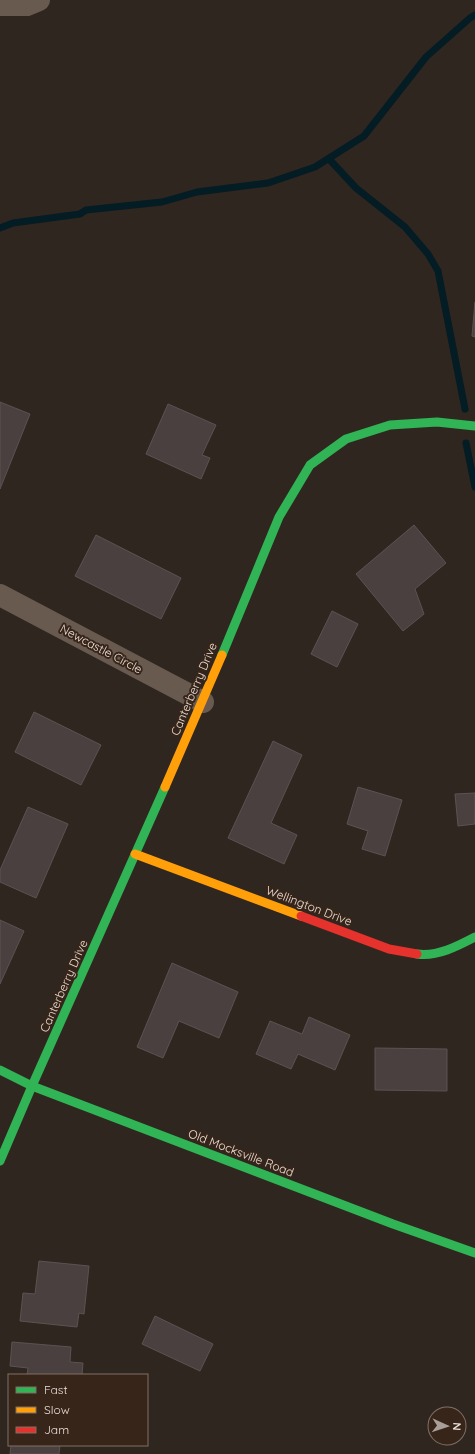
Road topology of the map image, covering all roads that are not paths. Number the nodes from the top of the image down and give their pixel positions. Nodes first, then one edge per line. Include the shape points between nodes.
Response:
1 (39, 0) edge
2 (0, 5) edge
3 (475, 426) edge
4 (0, 595) edge
5 (203, 702) junction
6 (135, 854) junction
7 (475, 937) edge
8 (0, 1070) edge
9 (32, 1086) junction
10 (0, 1161) edge
11 (475, 1253) edge

1 - 2 street via 27,5
3 - 5 street, Canterberry Drive via 437,422 390,425 346,438 310,465 280,517
4 - 5 street, Newcastle Circle
5 - 6 street, Canterberry Drive
6 - 7 street, Wellington Drive via 390,949 424,955 452,949
6 - 9 street, Canterberry Drive
8 - 9 street, Old Mocksville Road
9 - 10 street, Canterberry Drive
9 - 11 street, Old Mocksville Road

